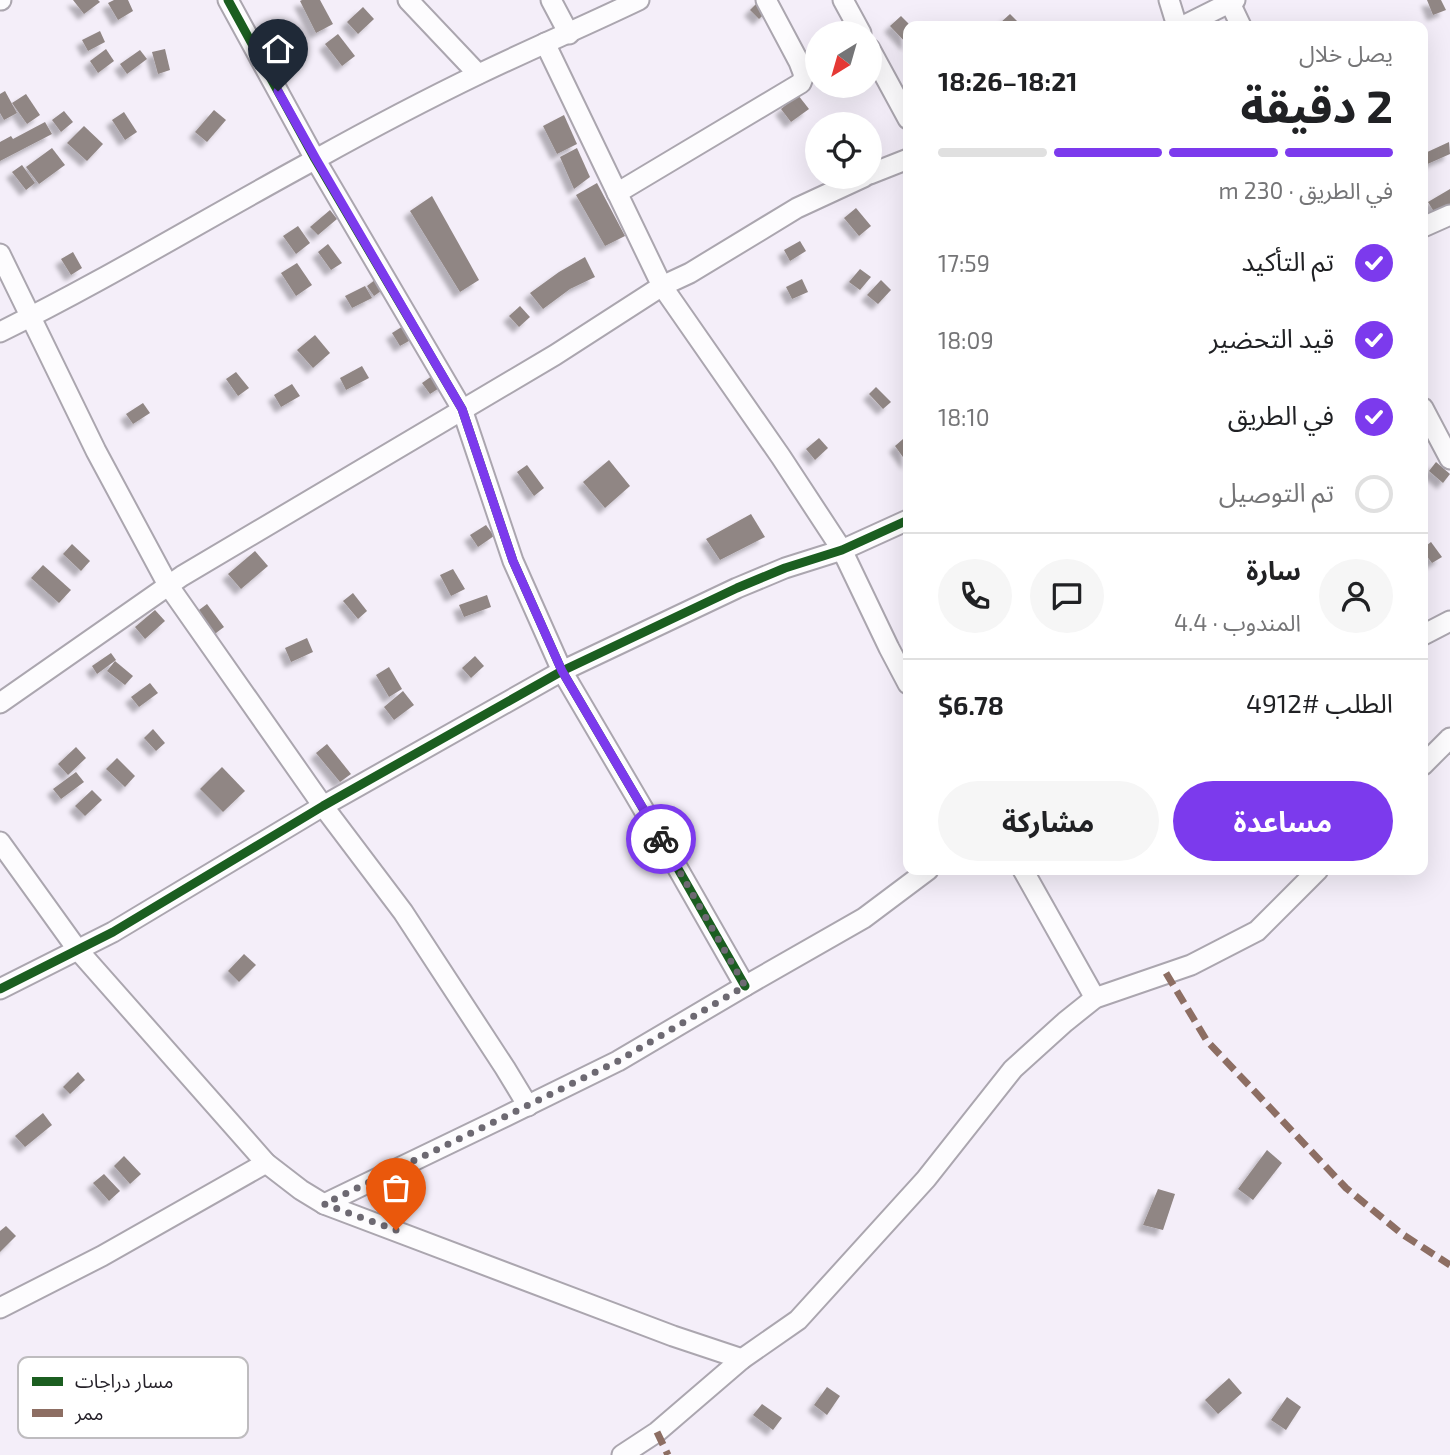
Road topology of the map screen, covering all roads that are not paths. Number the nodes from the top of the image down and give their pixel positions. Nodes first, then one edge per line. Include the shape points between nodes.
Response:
1 (228, 0) edge
2 (408, 0) edge
3 (551, 0) edge
4 (639, 0) edge
5 (766, 0) edge
6 (843, 0) edge
7 (1169, 0) edge
8 (1233, 1) edge
9 (854, 21) edge
10 (1175, 21) edge
11 (1193, 21) edge
12 (1239, 21) edge
13 (569, 34) junction
14 (545, 43) junction
15 (882, 70) edge
16 (478, 74) junction
17 (903, 110) edge
18 (316, 159) junction
19 (903, 161) edge
20 (882, 169) edge
21 (838, 189) edge
22 (617, 193) junction
23 (1450, 215) edge
24 (1428, 225) edge
25 (0, 254) edge
26 (662, 286) junction
27 (31, 317) junction
28 (0, 332) edge
29 (462, 409) junction
30 (1428, 417) edge
31 (1450, 459) edge
32 (903, 522) edge
33 (842, 550) junction
34 (168, 585) junction
35 (1450, 621) edge
36 (1428, 632) edge
37 (562, 671) junction
38 (903, 675) edge
39 (0, 704) edge
40 (1450, 738) edge
41 (1428, 760) edge
42 (323, 806) junction
43 (0, 842) edge
44 (921, 875) edge
45 (1026, 875) edge
46 (1313, 875) edge
47 (77, 949) junction
48 (745, 986) junction
49 (0, 989) edge
50 (1096, 998) junction
51 (528, 1105) junction
52 (266, 1163) junction
53 (324, 1204) junction
54 (0, 1308) edge
55 (742, 1359) junction
56 (622, 1455) edge

1 - 18 street
2 - 16 street
3 - 13 street
4 - 13 street
5 - 22 street via 799,62 804,75 801,83
6 - 9 street
7 - 10 street
8 - 11 street
8 - 12 street
13 - 14 street
14 - 16 street
14 - 22 street
15 - 17 street
16 - 18 street
18 - 27 street
18 - 29 street
19 - 20 street
21 - 26 street
22 - 26 street
23 - 24 street
25 - 27 street
26 - 29 street
26 - 33 street
27 - 28 street
27 - 34 street
29 - 34 street
29 - 37 street via 513,561
30 - 31 street
32 - 33 street
33 - 37 street via 737,588
33 - 38 street
34 - 39 street
34 - 42 street
35 - 36 street
37 - 42 street
37 - 48 street
40 - 41 street
42 - 47 street
42 - 51 street via 403,912
43 - 47 street
44 - 48 street via 864,918
45 - 50 street
46 - 50 street via 1257,931 1191,964
47 - 49 street
47 - 52 street
48 - 51 street via 618,1061
50 - 55 street via 1013,1069 926,1179 798,1320
51 - 53 street
52 - 53 street
52 - 54 street
53 - 55 street
55 - 56 street via 657,1432

